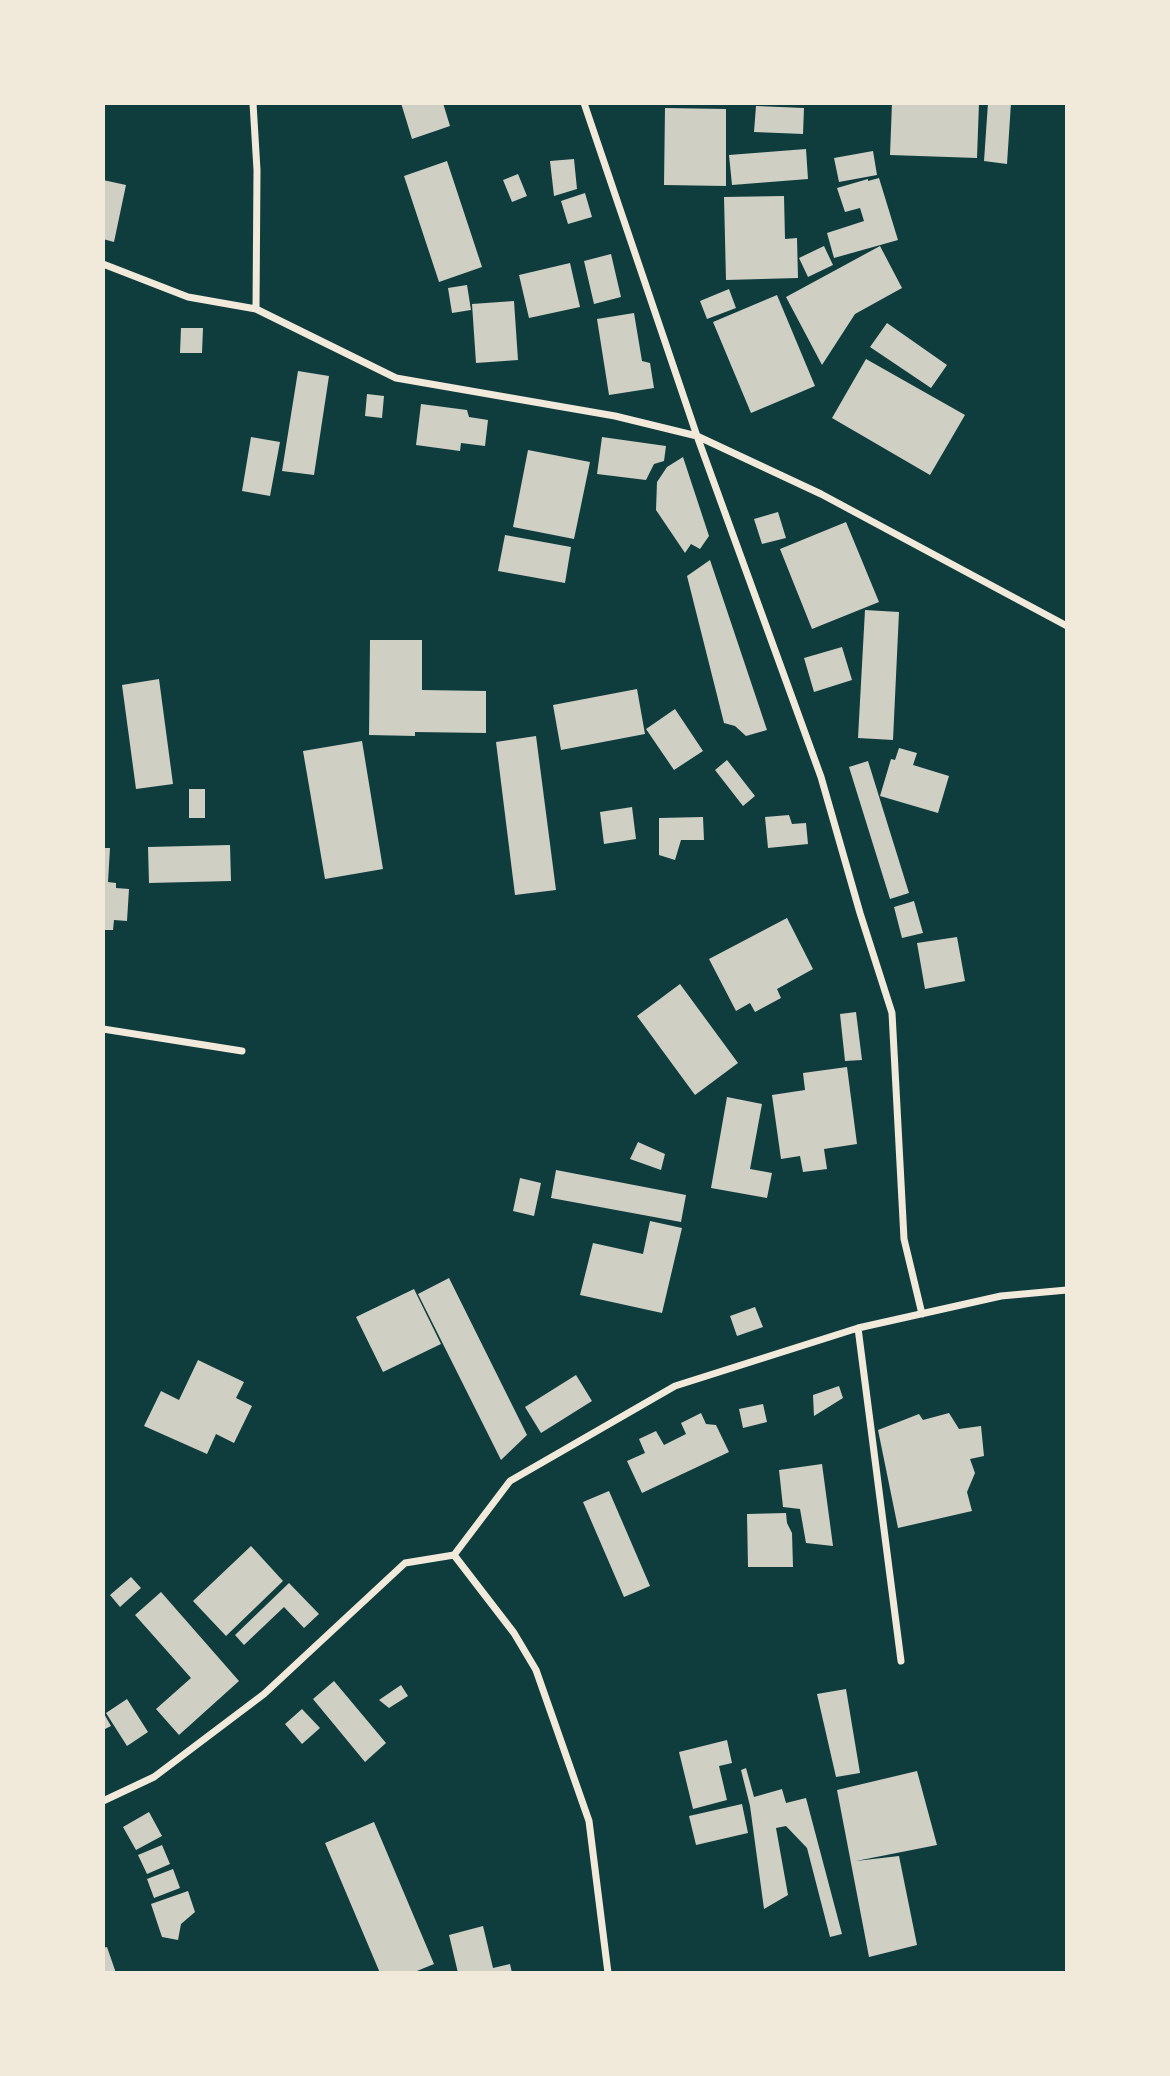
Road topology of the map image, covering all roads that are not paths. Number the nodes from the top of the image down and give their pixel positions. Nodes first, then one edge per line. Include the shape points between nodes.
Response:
1 (253, 103) edge
2 (584, 103) edge
3 (103, 264) edge
4 (256, 309) junction
5 (697, 436) junction
6 (1067, 626) edge
7 (103, 1029) edge
8 (242, 1051) dead end
9 (1067, 1290) edge
10 (922, 1314) junction
11 (858, 1328) junction
12 (454, 1555) junction
13 (901, 1661) dead end
14 (103, 1801) edge
15 (608, 1973) edge

1 - 4 street
2 - 5 street
3 - 4 street via 188,297
4 - 5 street via 396,378 615,416
5 - 6 street via 821,494
5 - 10 street via 821,777 892,1013 904,1239
7 - 8 street
9 - 10 street via 1001,1296
10 - 11 street
11 - 12 street via 675,1386 578,1440 510,1481
11 - 13 street
12 - 14 street via 405,1563 264,1694 154,1777
12 - 15 street via 514,1633 536,1670 589,1821

